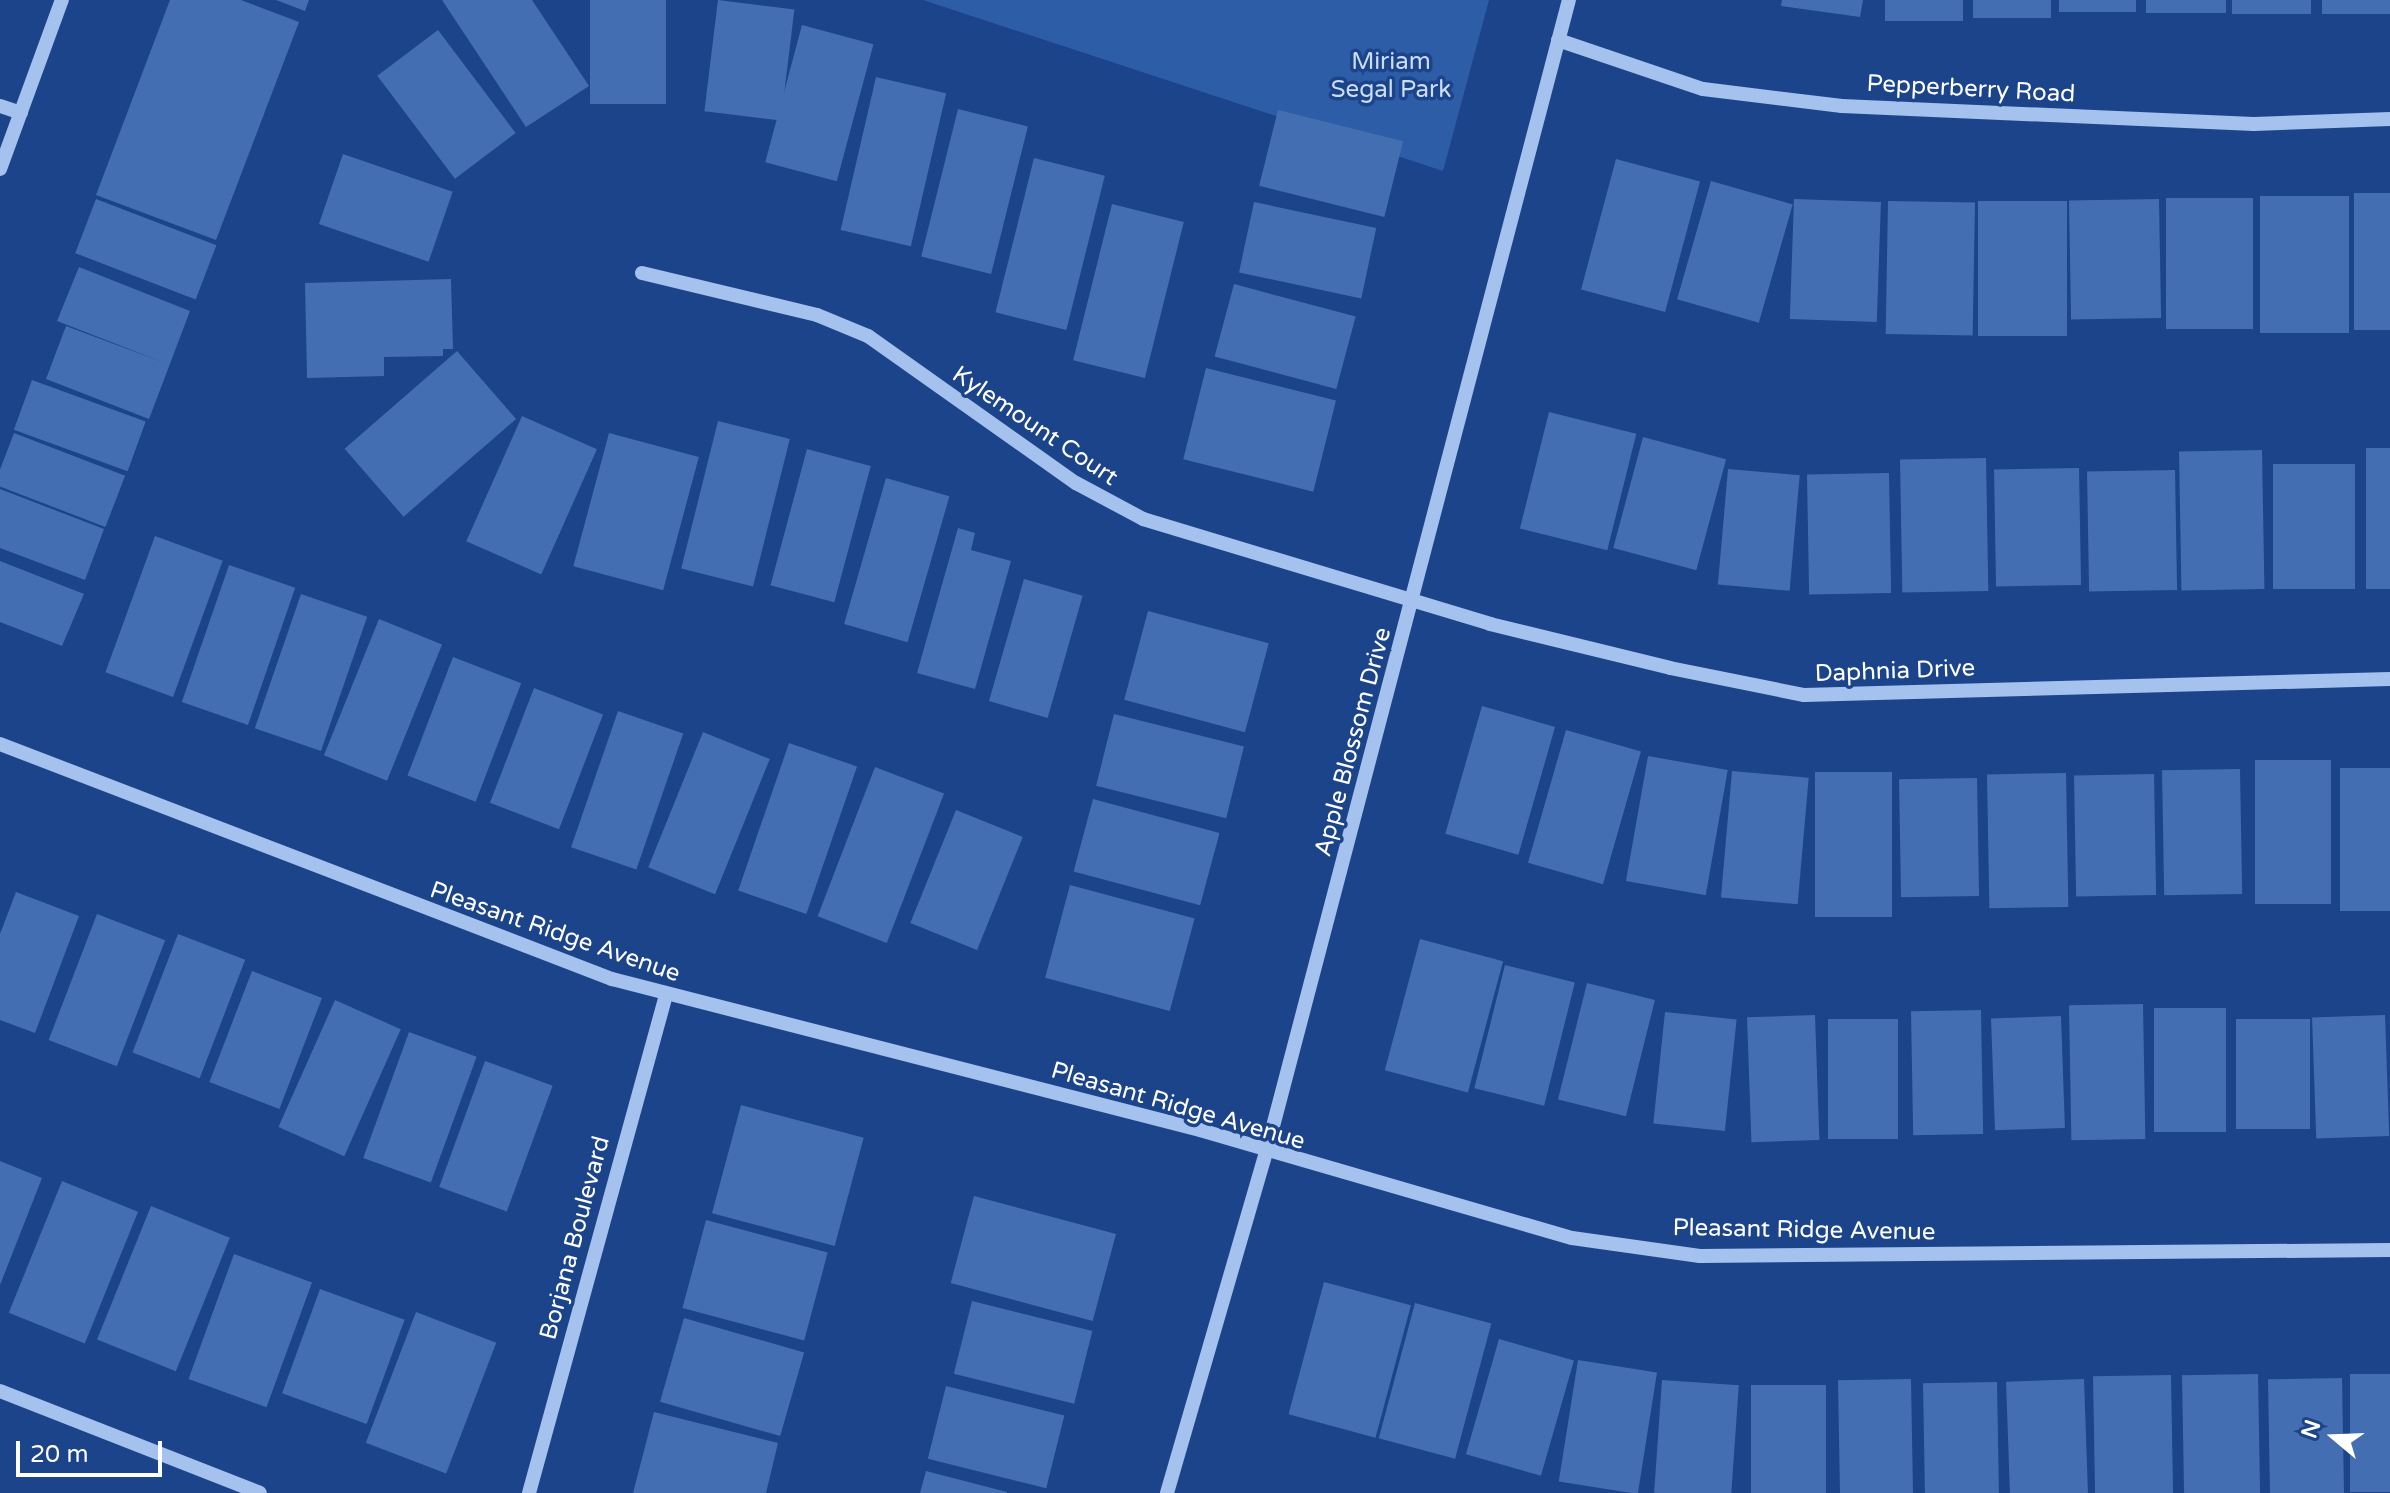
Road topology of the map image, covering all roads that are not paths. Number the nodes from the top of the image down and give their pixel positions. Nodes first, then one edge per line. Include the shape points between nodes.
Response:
1 (62, 0) edge
2 (1569, 0) edge
3 (1558, 40) junction
4 (0, 106) edge
5 (21, 113) junction
6 (2390, 119) edge
7 (0, 169) edge
8 (642, 273) dead end
9 (1413, 601) junction
10 (2390, 679) edge
11 (0, 744) edge
12 (666, 995) junction
13 (1266, 1153) junction
14 (2390, 1250) edge
15 (0, 1391) edge
16 (260, 1493) edge
17 (529, 1493) edge
18 (1167, 1493) edge

1 - 5 street
2 - 3 street, Apple Blossom Drive
3 - 6 street, Pepperberry Road via 1703,89 1842,106 2254,124
3 - 9 street, Apple Blossom Drive
4 - 5 street
5 - 7 street
8 - 9 street, Kylemount Court via 843,325 892,350 1108,503 1178,533
9 - 10 street, Daphnia Drive via 1804,695
9 - 13 street, Apple Blossom Drive
11 - 12 street, Pleasant Ridge Avenue via 479,932
12 - 13 street, Pleasant Ridge Avenue
12 - 17 street, Borjana Boulevard
13 - 14 street, Pleasant Ridge Avenue via 1572,1238 1700,1256
13 - 18 street, Apple Blossom Drive
15 - 16 street

